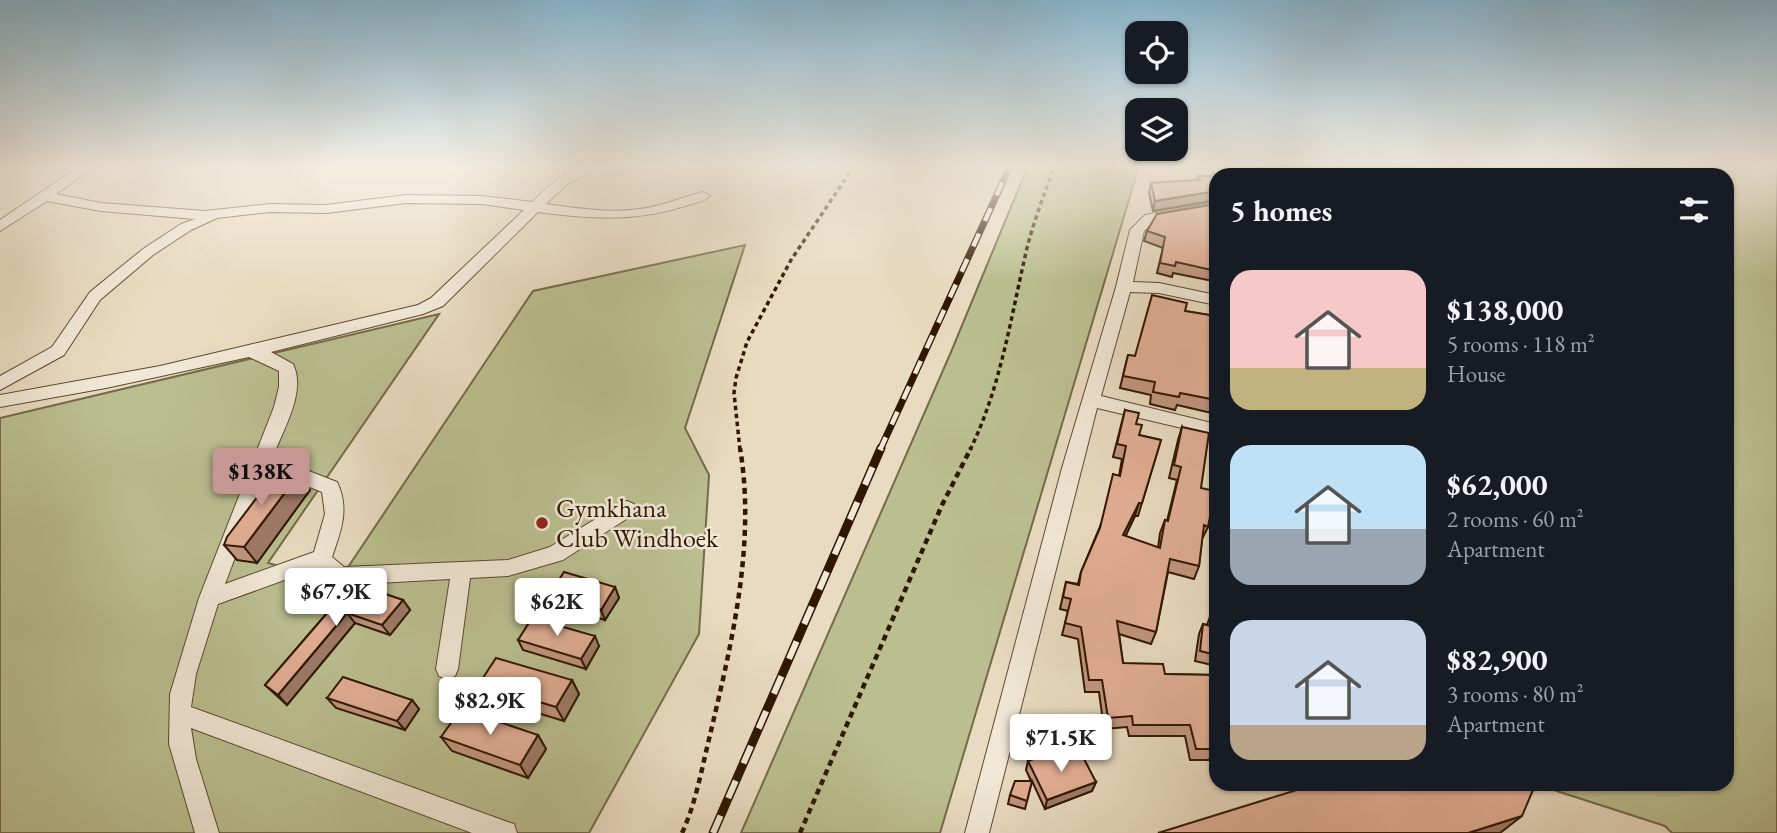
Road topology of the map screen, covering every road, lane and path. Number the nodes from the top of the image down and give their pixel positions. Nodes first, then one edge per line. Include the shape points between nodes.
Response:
1 (31, 205) edge
2 (90, 205) edge
3 (359, 205) edge
4 (509, 205) edge
5 (536, 205) edge
6 (675, 205) edge
7 (827, 205) edge
8 (1041, 205) edge
9 (1209, 208) edge
10 (531, 209) junction
11 (219, 214) junction
12 (0, 227) edge
13 (1124, 286) junction
14 (1209, 299) edge
15 (247, 351) junction
16 (0, 384) edge
17 (50, 393) junction
18 (1090, 400) junction
19 (0, 401) edge
20 (0, 408) edge
21 (1209, 428) edge
22 (263, 461) junction
23 (627, 509) dead end
24 (322, 558) junction
25 (461, 570) junction
26 (209, 598) junction
27 (447, 668) dead end
28 (179, 713) junction
29 (207, 833) edge
30 (505, 833) edge
31 (682, 833) edge
32 (800, 833) edge
33 (977, 833) edge

1 - 12 street
2 - 11 street
3 - 11 street
4 - 10 street
5 - 10 street
6 - 10 street via 619,215
7 - 31 path via 795,251 736,376 734,400 746,498 742,553 729,659
8 - 32 path via 983,423 942,505
9 - 13 street via 1143,222
10 - 15 street via 437,302 424,309
11 - 16 street via 187,227 148,252 95,296 58,351
13 - 14 street
13 - 18 street
15 - 17 street
15 - 22 street via 287,368 290,378
17 - 19 street
17 - 20 street
18 - 21 street
18 - 33 street
22 - 24 street via 330,487 336,517
22 - 26 street
23 - 25 street via 556,554 508,568
24 - 25 street via 330,570 342,576
24 - 26 street
25 - 27 street
26 - 28 street via 183,680
28 - 29 street via 181,747
28 - 30 street

